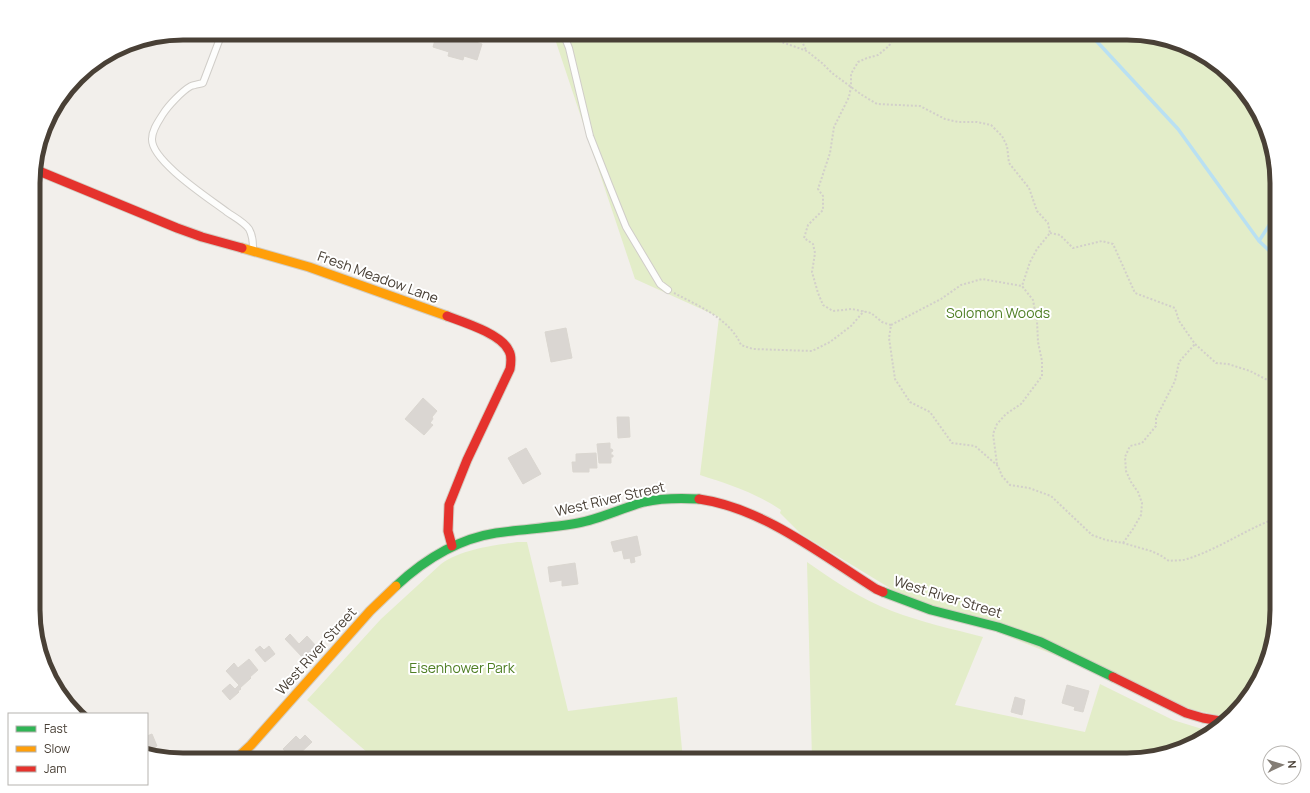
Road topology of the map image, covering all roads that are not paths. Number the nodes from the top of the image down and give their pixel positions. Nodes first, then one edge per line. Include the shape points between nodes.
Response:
1 (219, 40) edge
2 (566, 40) edge
3 (40, 172) edge
4 (253, 251) junction
5 (668, 290) road end
6 (452, 546) junction
7 (1218, 721) edge
8 (242, 753) edge

1 - 4 lane via 203,83 191,86 164,112 155,126 151,140 155,152 167,165 249,229 253,238
2 - 5 lane via 590,136 626,227 660,284
3 - 4 street, Fresh Meadow Lane via 177,228
4 - 6 street, Fresh Meadow Lane via 309,267 472,326 495,337 508,347 510,369 449,505 448,531
6 - 7 street, West River Street via 495,533 578,523 650,501 700,499 754,515 798,539 876,589 931,610 998,627 1041,642 1186,712
6 - 8 street, West River Street via 407,576 370,611

